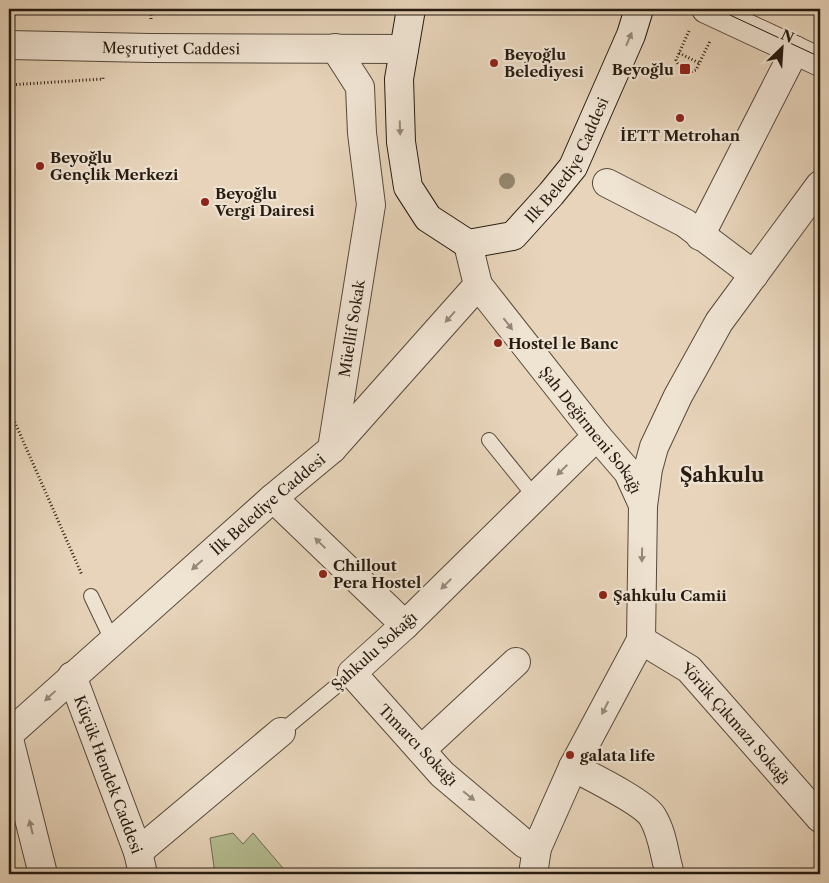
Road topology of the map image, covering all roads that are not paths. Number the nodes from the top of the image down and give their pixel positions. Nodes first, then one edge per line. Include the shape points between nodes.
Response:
1 (411, 9) edge
2 (639, 9) edge
3 (706, 9) edge
4 (9, 45) edge
5 (335, 48) junction
6 (404, 49) junction
7 (795, 50) junction
8 (820, 62) edge
9 (607, 183) dead end
10 (820, 185) edge
11 (700, 236) junction
12 (468, 244) junction
13 (754, 275) junction
14 (478, 285) junction
15 (596, 436) junction
16 (488, 440) dead end
17 (332, 450) junction
18 (535, 497) junction
19 (273, 498) junction
20 (643, 506) junction
21 (91, 596) road end
22 (405, 625) junction
23 (112, 640) junction
24 (640, 640) junction
25 (516, 662) dead end
26 (352, 673) junction
27 (72, 676) junction
28 (281, 732) joint
29 (9, 734) edge
30 (9, 739) edge
31 (420, 750) junction
32 (573, 767) junction
33 (820, 818) edge
34 (535, 861) edge
35 (140, 863) edge
36 (43, 874) edge
37 (670, 874) edge

1 - 6 street
12 -> 2 street, Ilk Belediye Caddesi via 513,236 573,167 631,35
3 - 7 street
4 - 5 street, Meşrutiyet Caddesi
5 - 6 street, Meşrutiyet Caddesi
5 - 17 street, Müellif Sokak via 360,87 371,205
6 -> 12 street via 399,79 401,142 408,187 428,218
7 - 8 street
7 - 11 street
9 - 11 street via 685,223
10 - 13 street
11 - 13 street
12 - 14 street
13 - 20 street via 719,322 678,396 652,454
14 -> 15 street, Şah Değirmeni Sokağı
14 -> 17 street, İlk Belediye Caddesi
15 -> 18 street, Şahkulu Sokağı
15 - 20 street, Şah Değirmeni Sokağı via 628,472
16 - 18 lane
17 - 19 street, İlk Belediye Caddesi
18 -> 22 street, Şahkulu Sokağı
22 -> 19 street
19 -> 23 street, İlk Belediye Caddesi
20 -> 24 street
21 - 23 lane
22 - 26 street, Şahkulu Sokağı
23 - 27 street, İlk Belediye Caddesi
24 -> 32 street
24 - 33 street, Yörük Çıkmazı Sokağı via 689,669
25 - 31 street
26 - 28 lane, Şahkulu Sokağı
26 - 31 street, Tımarcı Sokağı
27 -> 29 street, İlk Belediye Caddesi
27 - 35 street, Küçük Hendek Caddesi
28 - 35 street, Şahkulu Sokağı
36 -> 30 street
31 -> 34 street, Tımarcı Sokağı via 442,774 525,844
32 - 34 street
32 - 37 street via 651,814 660,833

